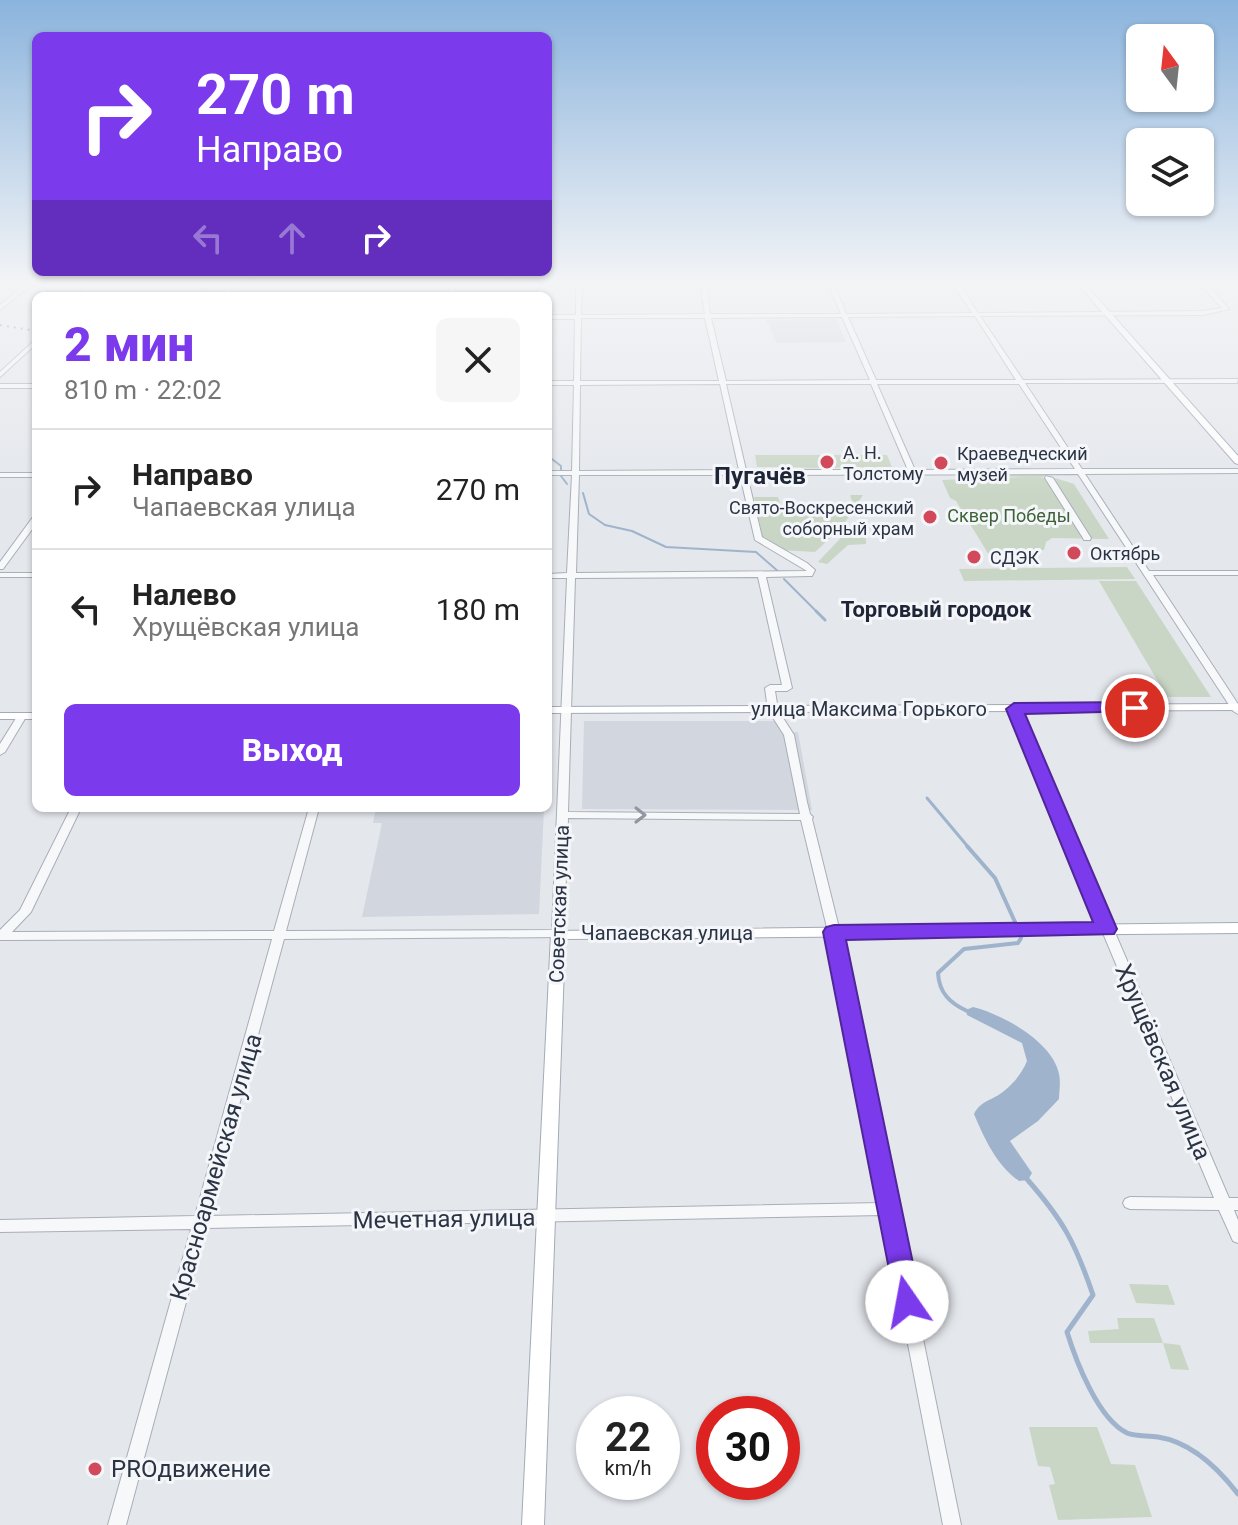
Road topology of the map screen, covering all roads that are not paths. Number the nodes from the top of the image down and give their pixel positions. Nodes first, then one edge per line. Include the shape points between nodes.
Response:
1 (23, 353) edge
2 (576, 353) edge
3 (717, 353) edge
4 (861, 353) edge
5 (1002, 353) edge
6 (1143, 353) edge
7 (0, 375) edge
8 (1168, 381) junction
9 (1237, 381) edge
10 (1021, 382) junction
11 (552, 383) edge
12 (575, 383) junction
13 (724, 383) junction
14 (874, 383) junction
15 (0, 386) edge
16 (32, 386) edge
17 (1238, 461) edge
18 (1238, 471) edge
19 (743, 472) junction
20 (1079, 472) junction
21 (552, 473) edge
22 (575, 473) junction
23 (913, 473) junction
24 (0, 475) edge
25 (32, 475) edge
26 (1049, 478) dead end
27 (32, 524) edge
28 (1087, 538) dead end
29 (0, 567) edge
30 (1147, 573) junction
31 (1238, 573) edge
32 (0, 575) edge
33 (32, 575) edge
34 (571, 575) junction
35 (552, 576) edge
36 (762, 576) junction
37 (1237, 708) edge
38 (1014, 709) junction
39 (552, 710) edge
40 (566, 710) junction
41 (773, 710) junction
42 (31, 714) edge
43 (0, 716) edge
44 (0, 752) edge
45 (74, 812) edge
46 (313, 812) edge
47 (562, 815) junction
48 (808, 817) junction
49 (1238, 928) edge
50 (1107, 929) junction
51 (834, 932) junction
52 (558, 934) junction
53 (280, 935) junction
54 (0, 936) edge
55 (1130, 1203) dead end
56 (1231, 1204) edge
57 (888, 1209) junction
58 (544, 1217) junction
59 (200, 1223) junction
60 (0, 1226) edge
61 (1238, 1237) edge
62 (117, 1525) edge
63 (533, 1525) edge
64 (952, 1525) edge

1 - 7 street
2 - 12 street, Советская улица
3 - 13 street
4 - 14 street
5 - 10 street
6 - 8 main road
8 - 9 street
8 - 10 street
8 - 17 main road
10 - 14 street
10 - 20 street
11 - 12 street
12 - 13 street
12 - 22 street, Советская улица
13 - 14 street
13 - 19 street
14 - 23 street
15 - 16 street
18 - 20 street
19 - 22 street
19 - 23 street
19 - 36 street via 760,541 811,570
20 - 23 street
20 - 30 street
21 - 22 street
22 - 34 street, Советская улица
24 - 25 street
26 - 28 street
27 - 29 street
30 - 31 street
30 - 37 street
32 - 33 street
34 - 35 street
34 - 36 street
34 - 40 street, Советская улица
36 - 41 street via 787,688 770,688
37 - 38 main road, улица Максима Горького
38 - 41 main road, улица Максима Горького
38 - 50 street, Хрущёвская улица
39 - 40 main road, улица Максима Горького
40 - 41 main road, улица Максима Горького
40 - 47 street, Советская улица
41 - 48 street via 789,735
42 - 43 main road
42 - 44 street
45 - 54 street via 25,912
46 - 53 street, Красноармейская улица
47 -> 48 street
47 - 52 street, Советская улица
48 - 51 street
49 - 50 main road, Чапаевская улица
50 - 51 main road, Чапаевская улица
50 - 56 street, Хрущёвская улица
51 - 52 main road, Чапаевская улица
51 - 57 street
52 - 53 street, Чапаевская улица
52 - 58 main road, Советская улица
53 - 54 street, Чапаевская улица
53 - 59 street, Красноармейская улица
55 - 56 street
56 - 61 street, Хрущёвская улица
57 - 58 street, Мечетная улица
57 - 64 street
58 - 59 street, Мечетная улица
58 - 63 main road, Советская улица
59 - 60 street, Мечетная улица
59 - 62 street, Красноармейская улица

